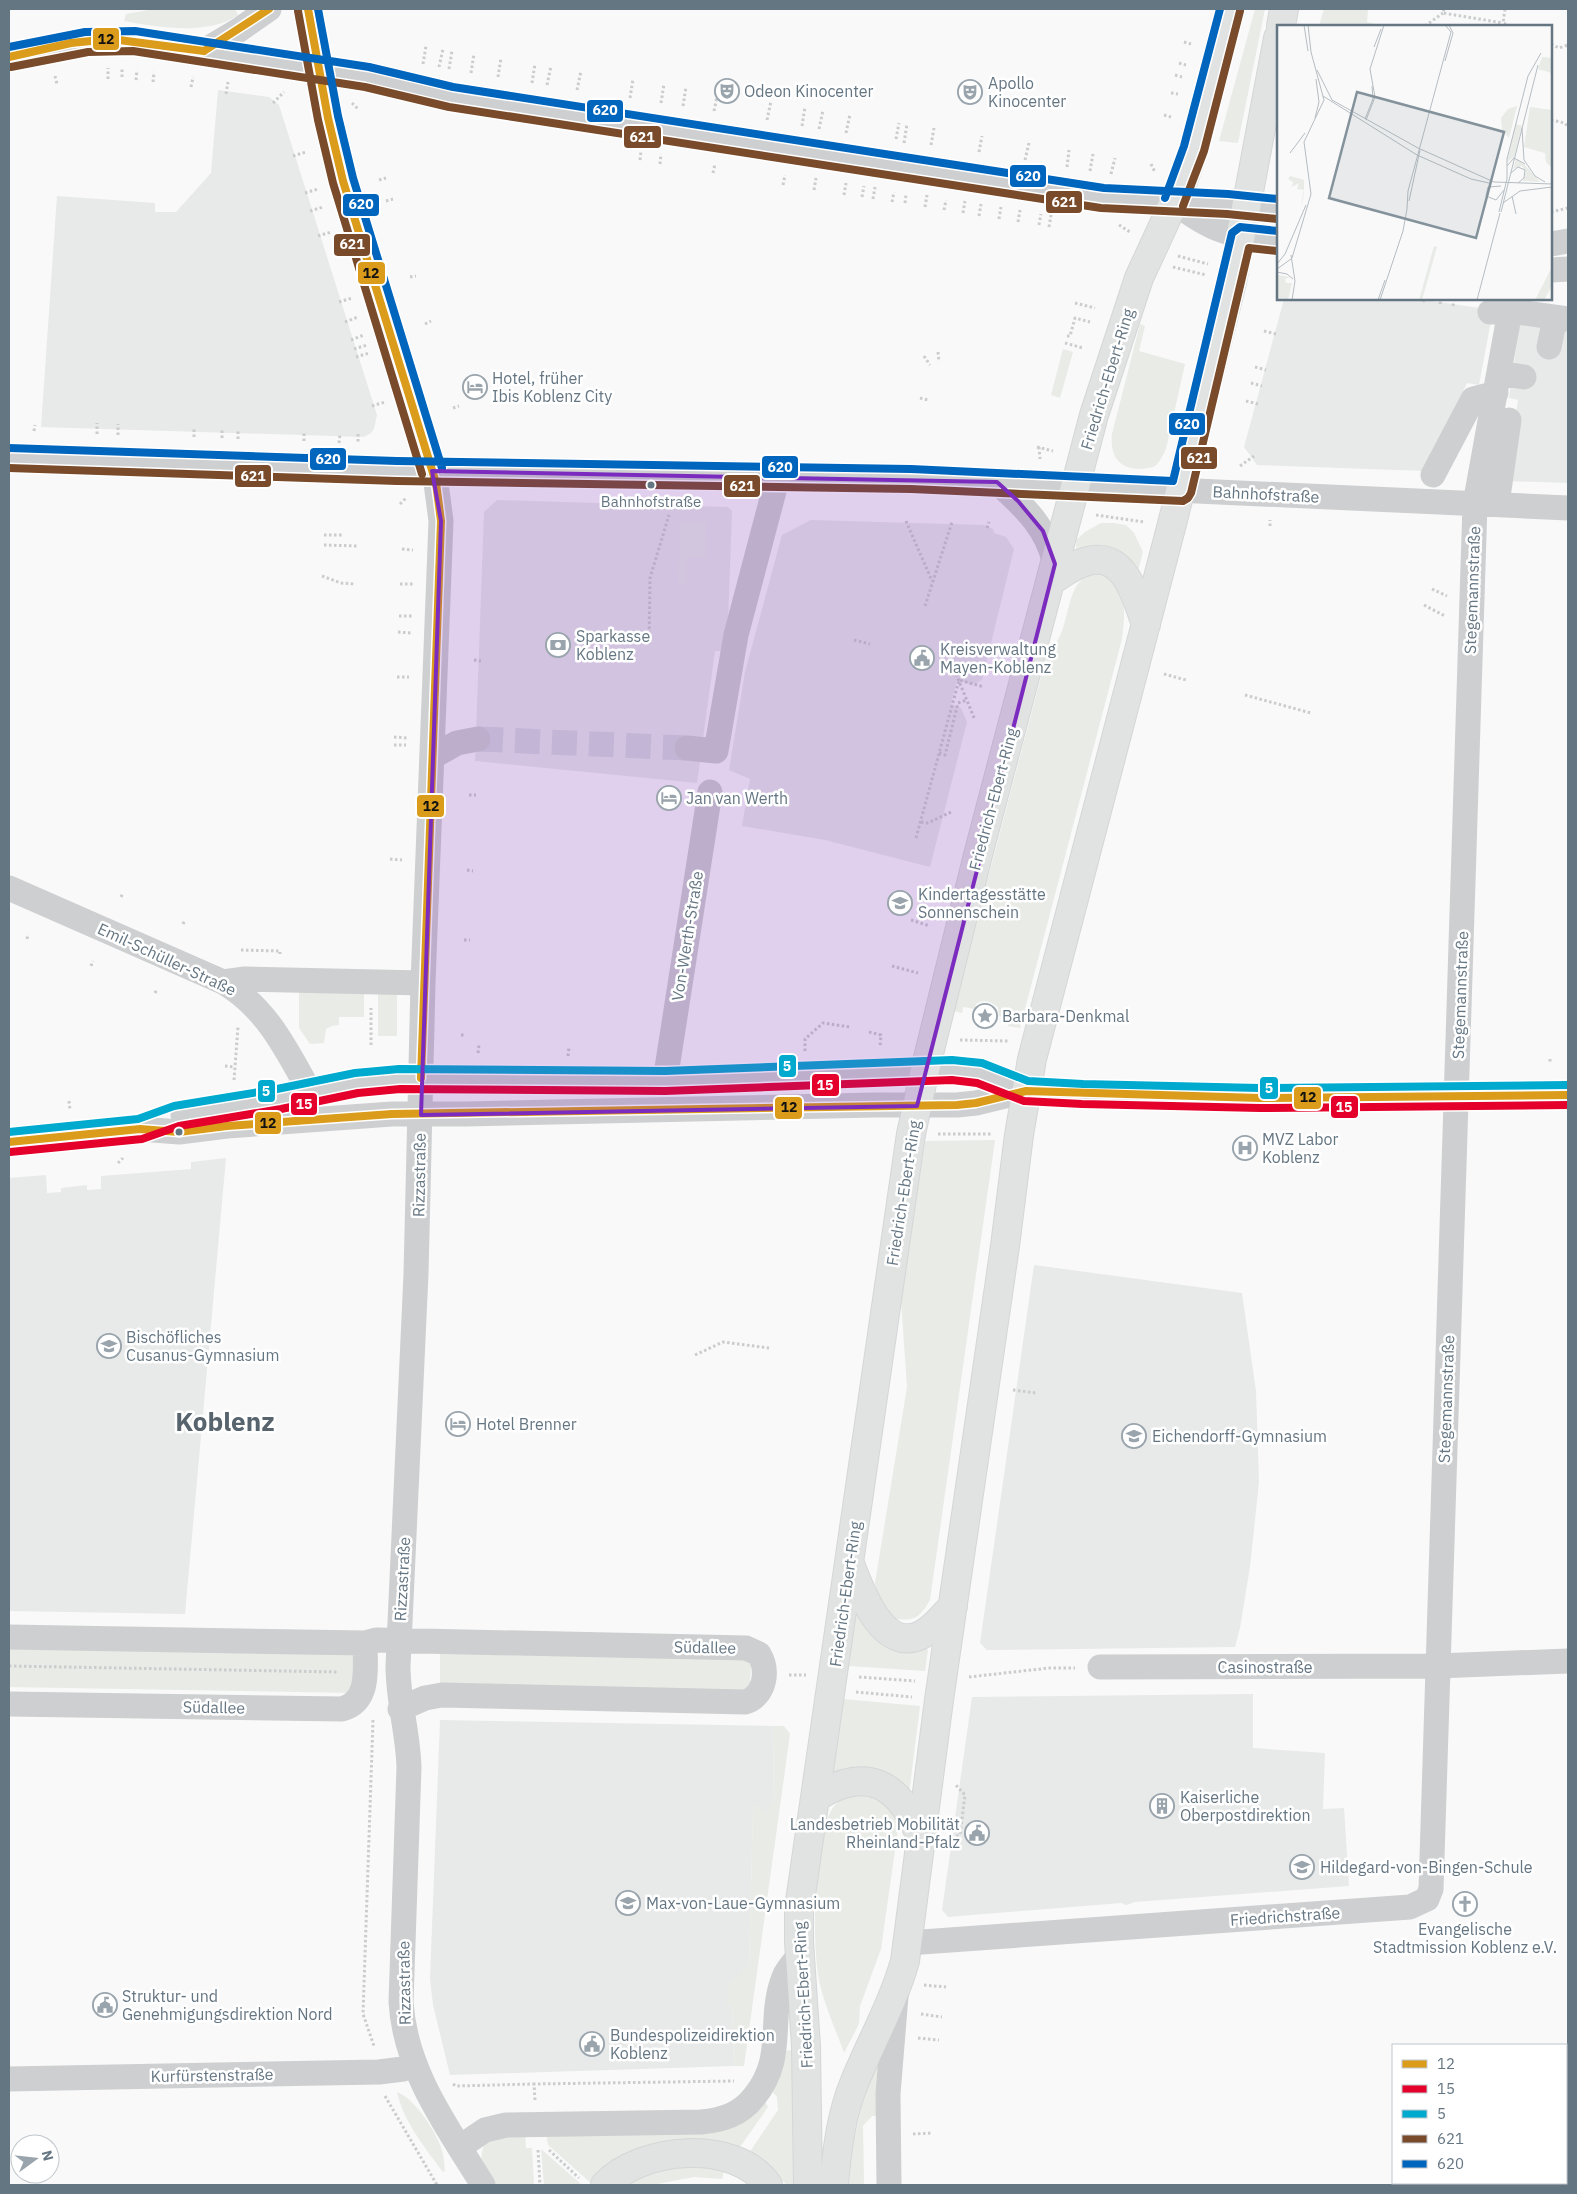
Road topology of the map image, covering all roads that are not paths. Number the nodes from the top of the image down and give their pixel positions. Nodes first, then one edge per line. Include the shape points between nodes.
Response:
1 (269, 9) edge
2 (308, 9) edge
3 (1230, 9) edge
4 (1284, 9) edge
5 (1281, 25) edge
6 (204, 51) junction
7 (9, 57) edge
8 (1277, 59) edge
9 (320, 70) junction
10 (1174, 202) junction
11 (1247, 205) junction
12 (1277, 209) edge
13 (1242, 236) junction
14 (1277, 241) edge
15 (1568, 241) edge
16 (1552, 244) edge
17 (1568, 269) edge
18 (1552, 270) edge
19 (1498, 307) edge
20 (1561, 318) edge
21 (1549, 347) dead end
22 (1524, 377) dead end
23 (1470, 403) junction
24 (1509, 420) dead end
25 (9, 458) edge
26 (1436, 461) dead end
27 (432, 471) junction
28 (778, 476) junction
29 (997, 482) junction
30 (1077, 485) junction
31 (1181, 491) junction
32 (1482, 494) junction
33 (1568, 508) edge
34 (1053, 573) junction
35 (1146, 625) junction
36 (478, 739) tunnel mouth
37 (688, 748) tunnel mouth
38 (432, 757) junction
39 (710, 792) dead end
40 (9, 888) edge
41 (223, 982) junction
42 (423, 983) junction
43 (925, 1070) junction
44 (421, 1078) junction
45 (666, 1081) junction
46 (1026, 1091) junction
47 (310, 1092) junction
48 (1568, 1095) edge
49 (1457, 1097) junction
50 (917, 1106) junction
51 (421, 1115) junction
52 (140, 1129) junction
53 (9, 1142) edge
54 (850, 1562) junction
55 (953, 1606) junction
56 (9, 1637) edge
57 (399, 1641) junction
58 (365, 1643) junction
59 (1568, 1661) edge
60 (1437, 1666) junction
61 (1100, 1667) road end
62 (9, 1704) edge
63 (400, 1709) junction
64 (815, 1798) junction
65 (934, 1839) junction
66 (908, 1943) junction
67 (800, 1956) junction
68 (896, 1991) junction
69 (414, 2065) junction
70 (9, 2079) edge
71 (460, 2147) junction
72 (592, 2182) edge
73 (483, 2185) edge
74 (768, 2185) edge
75 (808, 2185) edge
76 (834, 2185) edge
77 (888, 2185) edge

1 - 6 street
2 - 9 street, Rizzastraße
3 - 10 main road, Friedrich-Ebert-Ring via 1194,149
4 - 5 main road
6 - 7 street via 111,39
6 - 9 street
8 - 11 main road
9 - 10 street via 367,77 451,97 1103,198
9 - 27 street, Rizzastraße via 343,181
10 - 11 street
10 - 13 street via 1208,226
10 - 30 main road, Friedrich-Ebert-Ring via 1147,257 1129,304 1094,415
11 - 12 street
11 - 13 main road
13 - 14 street
13 - 31 main road
15 - 16 street
17 - 18 street
19 - 20 street
19 - 23 street
20 - 21 street
22 - 23 street
23 - 26 street
23 - 32 street
24 - 32 street
25 - 27 street, Bahnhofstraße
27 - 28 street, Bahnhofstraße
27 - 38 street, Rizzastraße via 441,521
28 - 29 street, Bahnhofstraße
28 - 37 street via 736,635 716,751
29 - 30 street, Bahnhofstraße
29 - 34 street via 1043,531 1050,543
30 - 31 street, Bahnhofstraße
30 - 34 main road, Friedrich-Ebert-Ring
31 - 32 street, Bahnhofstraße
31 - 35 main road
32 - 33 street, Bahnhofstraße
32 - 49 street, Stegemannstraße
34 - 35 main road via 1088,561 1106,561 1115,566 1130,582
34 - 43 main road, Friedrich-Ebert-Ring via 980,846
35 - 46 main road
36 - 38 street via 457,744
38 - 42 street, Rizzastraße
39 - 45 street, Von-Werth-Straße
40 - 41 street, Emil-Schüller-Straße
41 - 42 street via 245,979
41 - 47 street, Emil-Schüller-Straße via 244,995 260,1011
42 - 44 street, Rizzastraße
43 - 45 street
43 - 46 street via 979,1073
43 - 50 main road, Friedrich-Ebert-Ring
44 - 45 street
44 - 47 street via 373,1080
44 - 51 street, Rizzastraße
46 - 49 street via 1260,1098
46 - 50 street via 976,1104
46 - 55 main road
47 - 52 street via 176,1116
48 - 49 street
49 - 60 street, Stegemannstraße
50 - 51 street
50 - 54 main road, Friedrich-Ebert-Ring
51 - 52 street via 392,1114 179,1132
51 - 57 street, Rizzastraße
52 - 53 street
54 - 55 main road via 874,1617 886,1630 899,1636 919,1636
54 - 64 main road, Friedrich-Ebert-Ring
55 - 65 main road
56 - 58 street, Südallee
57 - 58 street, Südallee
57 - 63 street, Rizzastraße
57 - 63 street, Südallee via 746,1648 759,1654 764,1665 760,1691 753,1700 745,1702 442,1695 425,1698
58 - 62 street, Südallee via 363,1692 342,1709
59 - 60 street, Casinostraße
60 - 61 street, Casinostraße
60 - 66 street, Friedrichstraße via 1432,1889 1427,1899 1418,1904 1328,1914
63 - 69 street, Rizzastraße via 409,1767 401,2002
64 - 65 main road via 833,1786 847,1782 865,1781 878,1785 892,1793
64 - 67 main road, Friedrich-Ebert-Ring via 800,1908
65 - 66 main road
66 - 68 main road
67 - 71 street via 786,1972 781,1987 769,2074 751,2101 737,2113 701,2122 506,2125 485,2130
67 - 75 main road, Friedrich-Ebert-Ring via 806,2046
68 - 76 main road via 849,2096
68 - 77 street via 888,2094
69 - 70 street, Kurfürstenstraße via 379,2072
69 - 71 street, Rizzastraße
71 - 73 street, Rizzastraße
72 - 74 main road via 612,2177 652,2158 697,2153 720,2155 739,2162 753,2169

